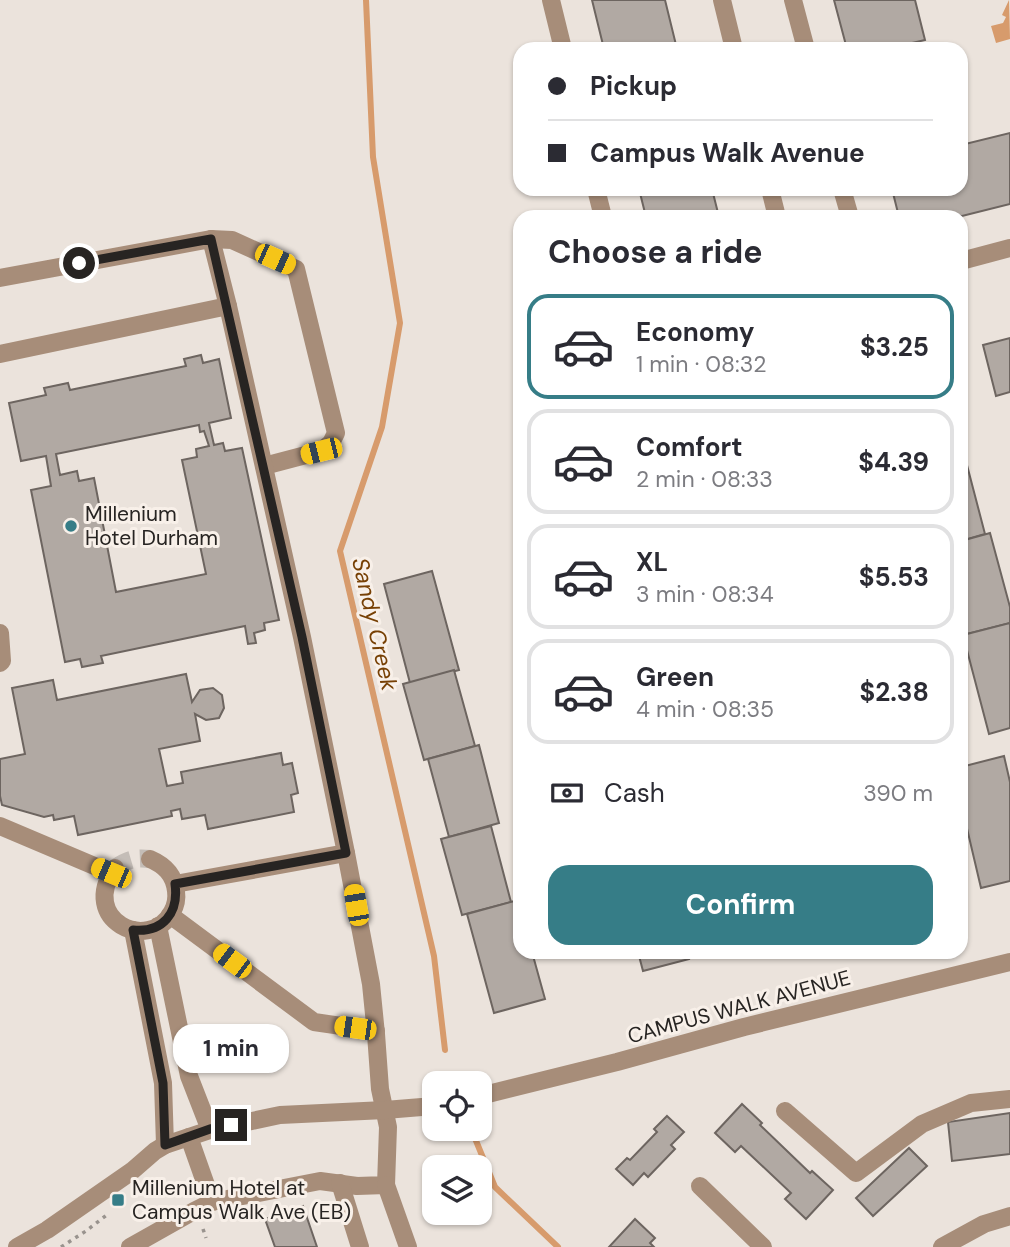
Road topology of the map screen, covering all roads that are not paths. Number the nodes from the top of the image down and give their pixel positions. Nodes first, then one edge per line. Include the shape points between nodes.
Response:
1 (551, 0) edge
2 (722, 0) edge
3 (793, 0) edge
4 (561, 42) edge
5 (732, 42) edge
6 (804, 42) edge
7 (211, 239) junction
8 (1010, 248) edge
9 (968, 259) edge
10 (0, 278) edge
11 (228, 306) junction
12 (0, 354) edge
13 (264, 466) junction
14 (0, 633) edge
15 (0, 663) edge
16 (0, 826) edge
17 (346, 853) junction
18 (150, 859) dead end
19 (175, 884) junction
20 (164, 920) junction
21 (133, 930) junction
22 (1010, 962) edge
23 (376, 1031) junction
24 (492, 1093) edge
25 (1010, 1099) edge
26 (422, 1107) edge
27 (385, 1110) junction
28 (785, 1111) dead end
29 (210, 1129) junction
30 (189, 1137) junction
31 (165, 1145) junction
32 (340, 1183) junction
33 (386, 1185) junction
34 (700, 1186) dead end
35 (212, 1202) junction
36 (1010, 1216) edge
37 (17, 1247) edge
38 (130, 1247) edge
39 (360, 1247) edge
40 (408, 1247) edge
41 (763, 1247) edge
42 (942, 1247) edge

1 - 4 street
2 - 5 street
3 - 6 street
7 - 10 street
7 - 11 street
7 - 13 street via 232,240 296,269 332,415 336,433 321,451
8 - 9 street
11 - 12 street
11 - 13 street
13 - 17 street
14 - 15 street
16 - 21 street via 113,870 104,900 115,921
17 - 19 street
17 - 23 street
18 - 19 street via 170,873
19 - 20 street via 174,908
20 - 21 street via 147,930
20 - 23 street via 314,1022
20 - 29 street via 189,1076
21 - 31 street via 163,1083
22 - 24 street, CAMPUS WALK AVENUE
23 - 27 street
25 - 28 street via 971,1103 922,1124 856,1173
26 - 27 street
27 - 29 street via 280,1115
27 - 33 street
29 - 30 street
30 - 31 street
30 - 35 street
31 - 37 street
32 - 33 street
32 - 35 street via 320,1181
32 - 39 street
33 - 40 street
34 - 41 street
35 - 38 street
36 - 42 street via 984,1224

